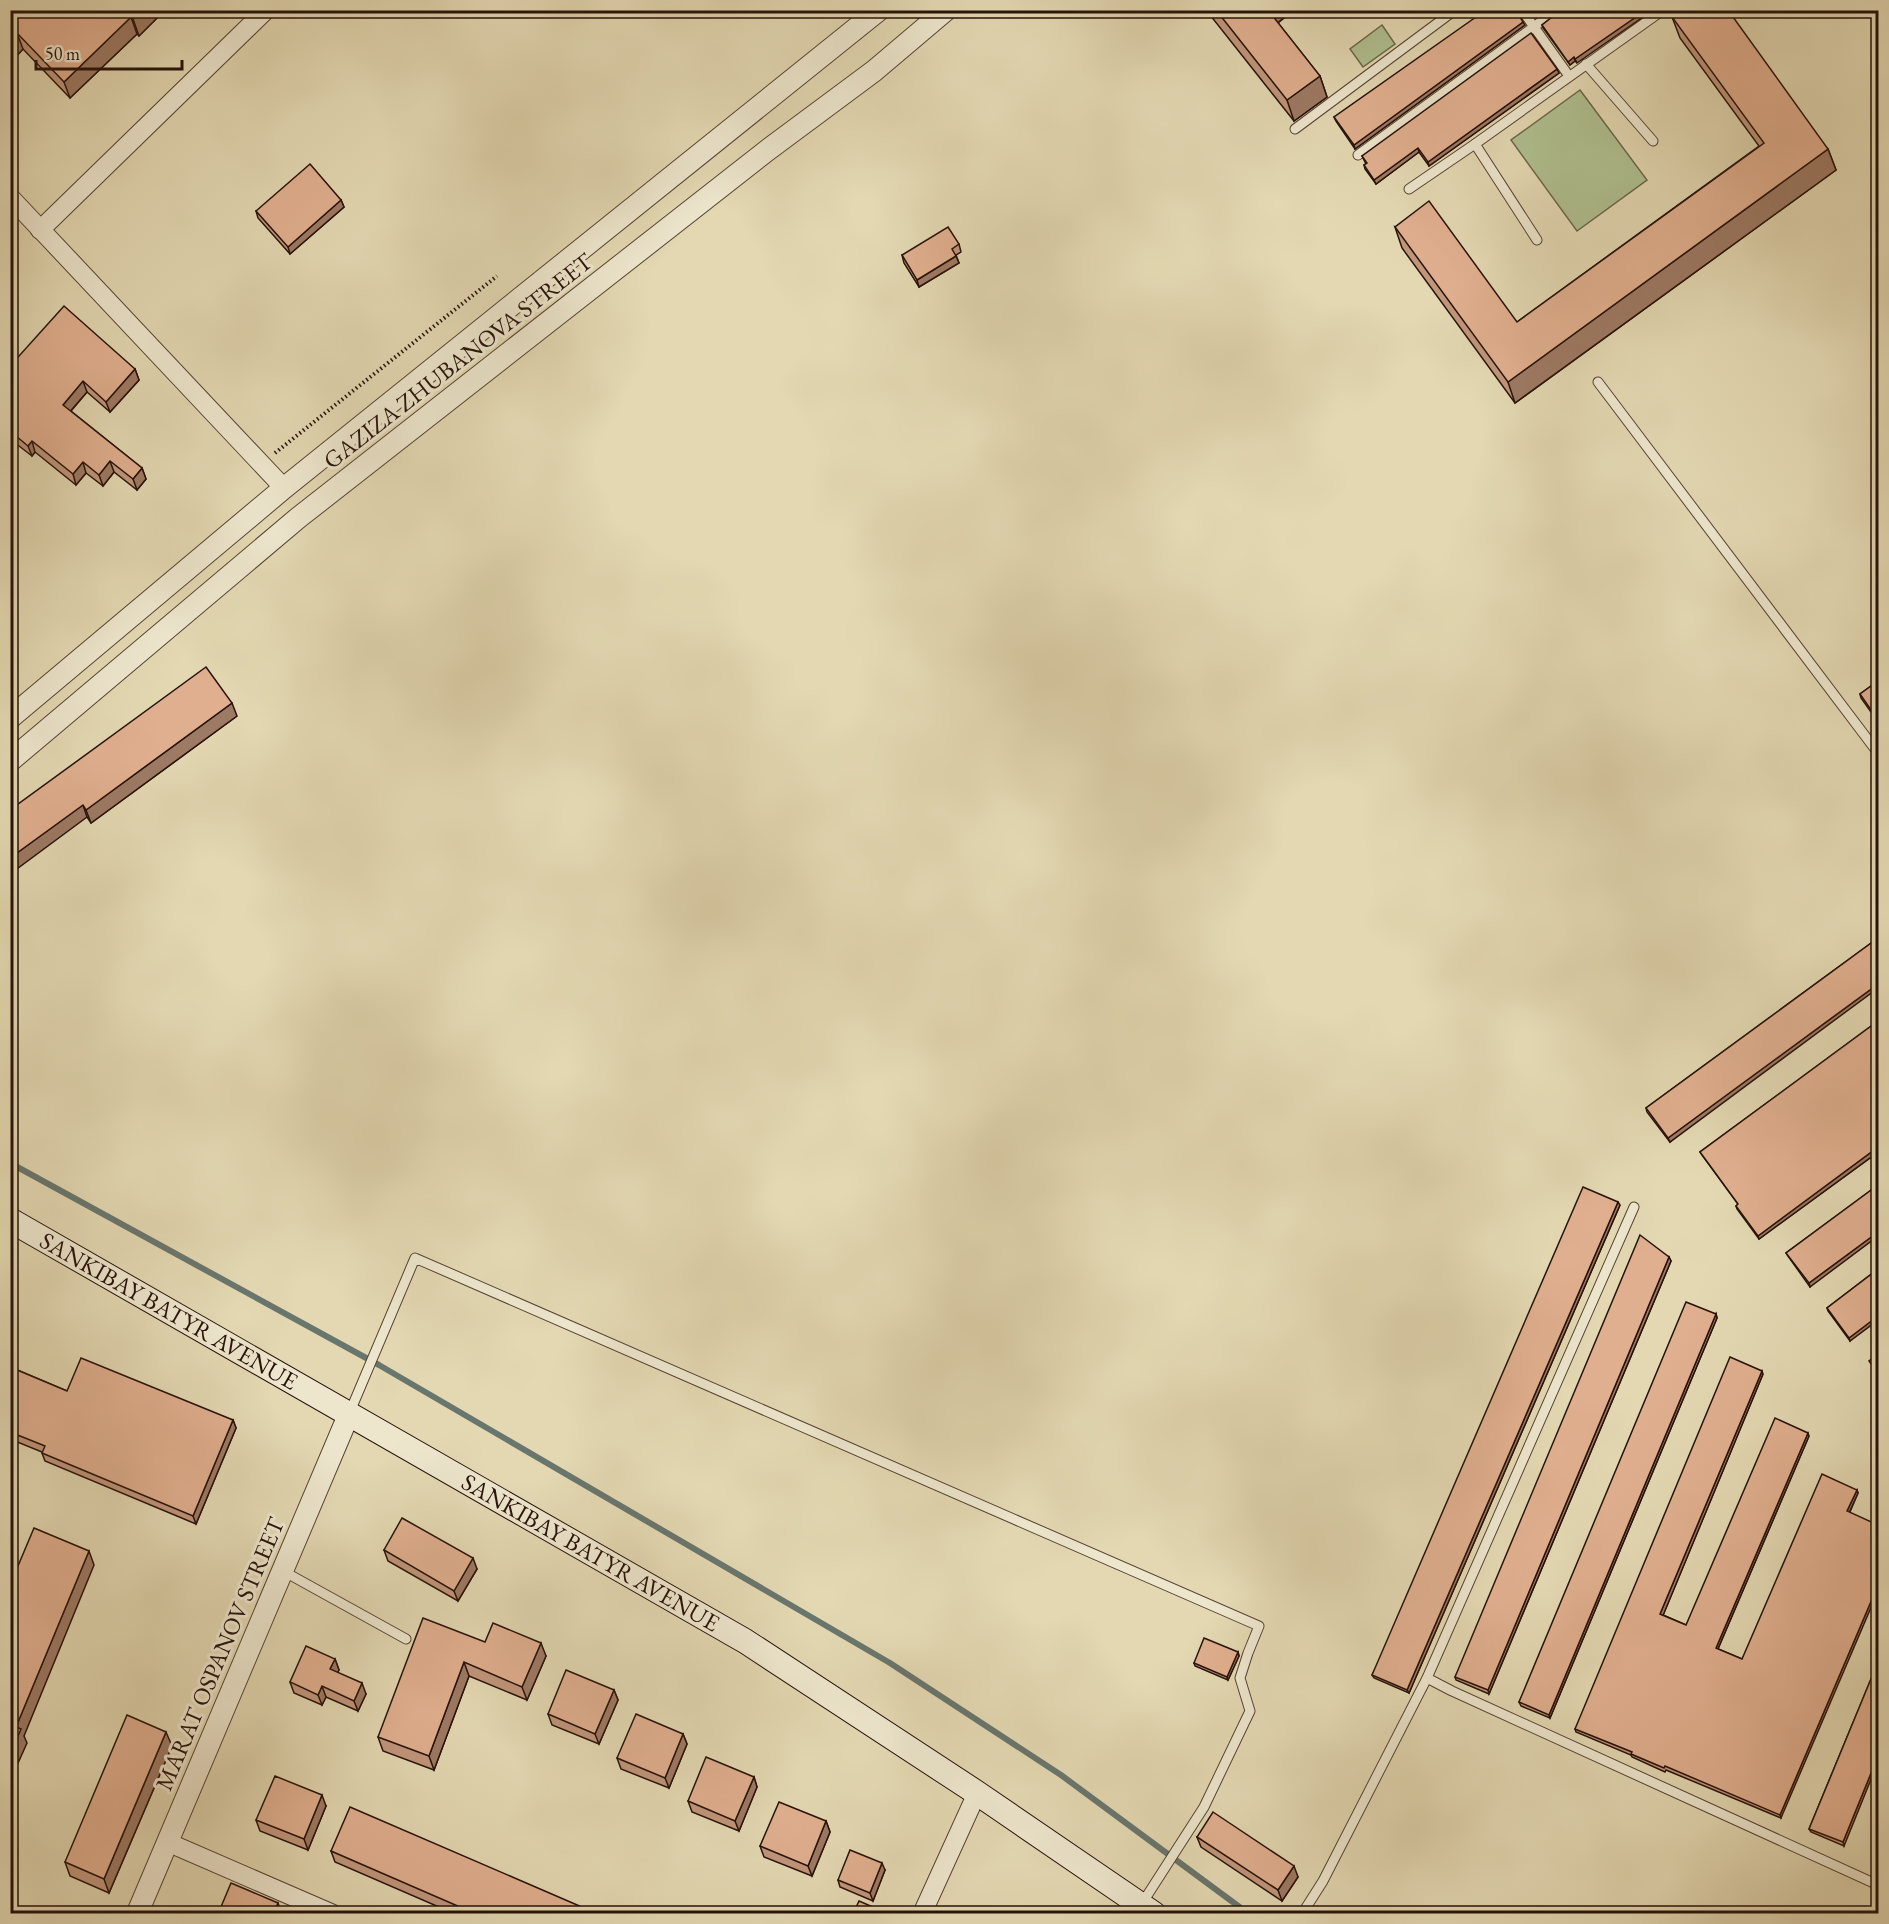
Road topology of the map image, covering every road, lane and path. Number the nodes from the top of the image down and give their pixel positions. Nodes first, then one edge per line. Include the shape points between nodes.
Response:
1 (266, 10) edge
2 (879, 10) edge
3 (945, 10) edge
4 (1455, 10) edge
5 (1522, 10) edge
6 (1557, 10) edge
7 (1663, 10) edge
8 (1533, 27) junction
9 (1587, 64) junction
10 (1569, 76) junction
11 (1295, 129) dead end
12 (1653, 141) dead end
13 (1475, 144) junction
14 (1358, 155) dead end
15 (1409, 189) dead end
16 (16, 206) edge
17 (40, 230) junction
18 (1537, 240) dead end
19 (497, 276) dead end
20 (1598, 382) dead end
21 (261, 464) junction
22 (284, 488) junction
23 (10, 718) edge
24 (1878, 753) edge
25 (11, 760) edge
26 (1634, 1207) dead end
27 (10, 1220) edge
28 (349, 1414) junction
29 (283, 1570) junction
30 (406, 1639) dead end
31 (1427, 1678) junction
32 (977, 1793) junction
33 (167, 1842) junction
34 (1878, 1885) edge
35 (1148, 1909) edge
36 (137, 1914) edge
37 (333, 1914) edge
38 (922, 1914) edge
39 (1302, 1914) edge

1 - 17 street
2 - 22 street, GAZIZA ZHUBANOVA STREET
3 - 25 street, GAZIZA ZHUBANOVA STREET via 874,71 298,518
4 - 11 lane
5 - 8 lane
6 - 8 lane
7 - 9 lane
8 - 10 lane
8 - 14 lane
9 - 10 lane
9 - 12 lane
10 - 13 lane
13 - 15 lane
13 - 18 lane
16 - 17 street
17 - 21 street
19 - 21 path
20 - 24 lane
21 - 22 street
22 - 23 street, GAZIZA ZHUBANOVA STREET
26 - 31 lane
27 - 28 main road, SANKIBAY BATYR AVENUE
28 - 29 street, MARAT OSPANOV STREET
28 - 32 main road, SANKIBAY BATYR AVENUE via 745,1641
28 - 35 lane via 415,1258 1259,1626 1240,1678 1250,1711 1204,1807 1161,1873
29 - 30 lane
29 - 33 street, MARAT OSPANOV STREET
31 - 34 lane
31 - 39 lane via 1323,1881
32 - 35 main road, SANKIBAY BATYR AVENUE
32 - 38 street
33 - 36 street, MARAT OSPANOV STREET
33 - 37 street

